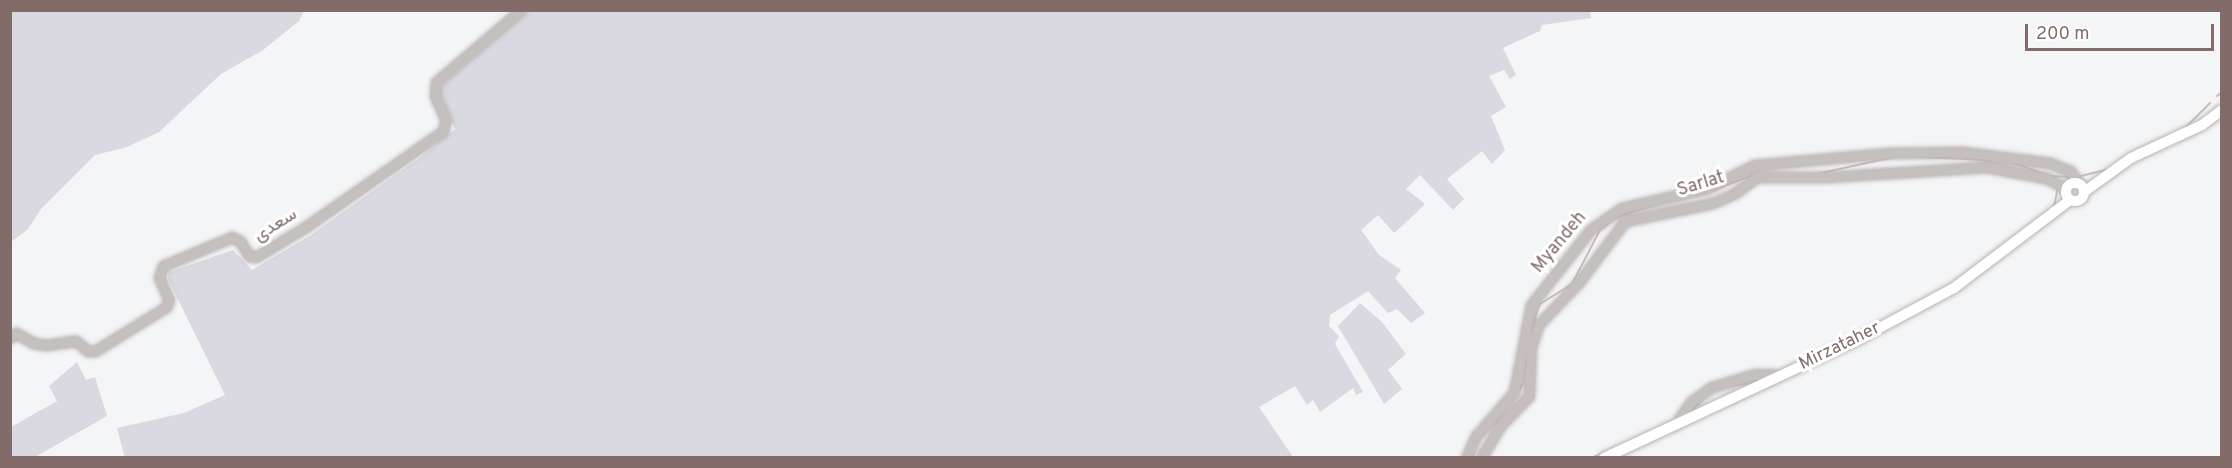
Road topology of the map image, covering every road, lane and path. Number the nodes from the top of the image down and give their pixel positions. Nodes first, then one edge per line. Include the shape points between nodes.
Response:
1 (521, 10) edge
2 (2222, 100) edge
3 (2222, 110) edge
4 (2181, 133) junction
5 (1890, 153) junction
6 (1962, 159) junction
7 (1892, 171) junction
8 (2079, 183) junction
9 (2067, 194) junction
10 (13, 336) edge
11 (1781, 375) junction
12 (1674, 428) junction
13 (1481, 438) junction
14 (1466, 458) edge
15 (1481, 458) edge
16 (1604, 458) edge

1 - 10 street, سعدی via 436,82 435,96 446,120 442,130 307,226 256,257 249,256 240,241 232,237 163,266 159,278 169,300 166,307 94,351 76,341 33,343
2 - 4 main road
3 - 4 main road via 2202,125
4 - 8 main road via 2095,182
5 - 6 street, Myandeh
5 - 7 street
5 - 13 street, Myandeh via 1754,165 1708,188 1631,206 1605,217 1590,230 1531,305 1514,392
6 - 7 street, Sarlat
6 - 8 street, Myandeh via 2050,164
6 - 9 street, Sarlat via 2025,173
7 - 13 street, Sarlat via 1826,177 1757,177 1735,193 1713,202 1625,222 1579,282 1538,325 1531,347 1529,396
8 - 9 main road
8 - 9 main road via 2077,200
9 - 11 main road, Mirzataher via 2059,208 1954,288
11 - 12 main road, Mirzataher
11 - 12 street via 1756,374 1712,387 1691,402
12 - 16 main road, Mirzataher
13 - 14 street, Myandeh
13 - 15 street, Sarlat

